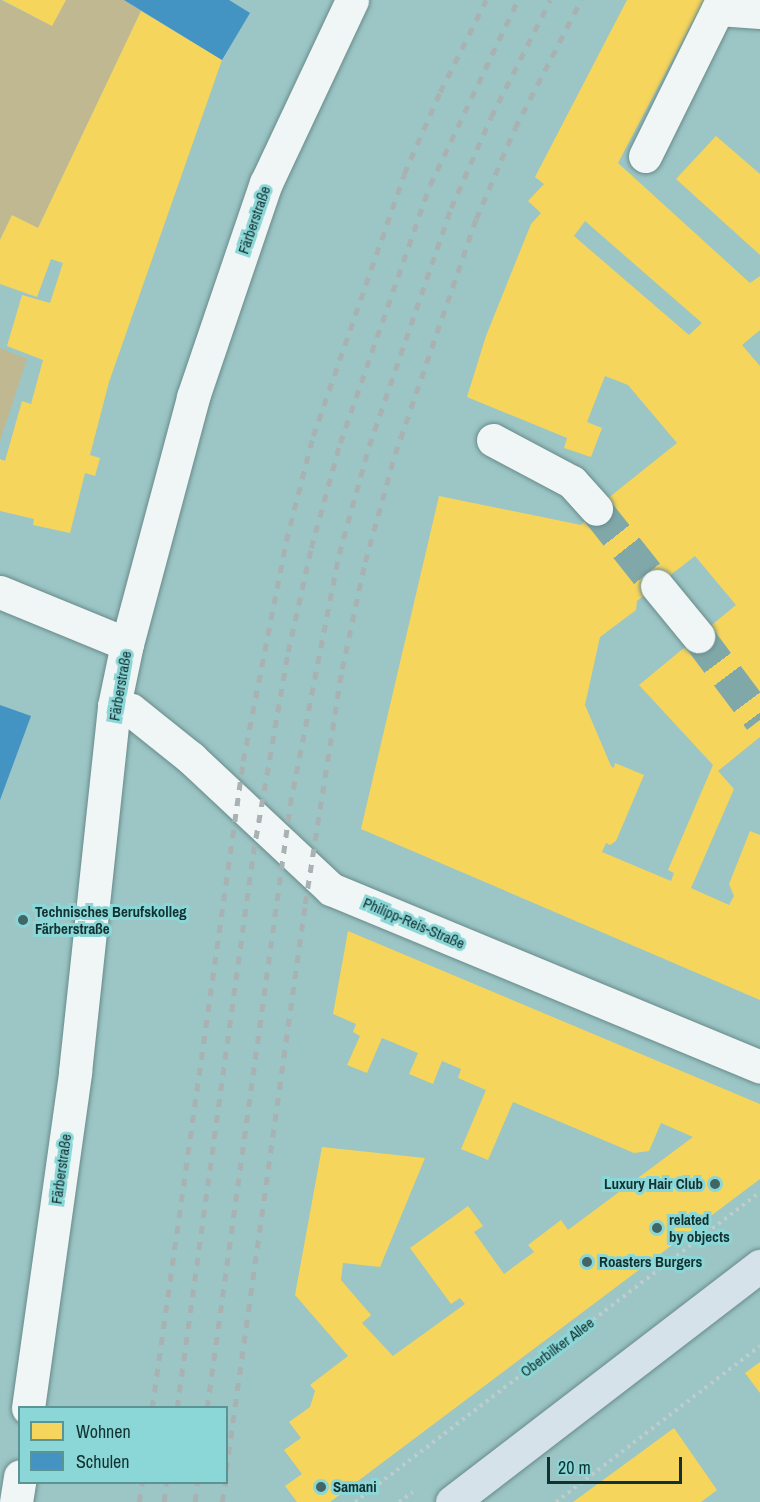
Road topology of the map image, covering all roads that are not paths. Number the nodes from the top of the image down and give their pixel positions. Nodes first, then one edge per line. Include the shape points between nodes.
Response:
1 (352, 0) edge
2 (720, 5) edge
3 (760, 12) edge
4 (645, 156) dead end
5 (493, 440) dead end
6 (596, 509) tunnel mouth
7 (657, 586) tunnel mouth
8 (0, 592) edge
9 (698, 636) tunnel mouth
10 (127, 644) junction
11 (114, 706) junction
12 (760, 1067) edge
13 (760, 1266) edge
14 (28, 1406) edge
15 (19, 1484) edge
16 (16, 1502) edge
17 (452, 1502) edge

1 - 10 street, Färberstraße via 266,183 193,397
2 - 3 street
2 - 4 street
5 - 6 street via 572,482
7 - 9 street
8 - 10 street
10 - 11 street, Färberstraße
11 - 12 street, Philipp-Reis-Straße via 131,710 191,758 331,889
11 - 14 street, Färberstraße via 75,1072
13 - 17 main road
15 - 16 street

